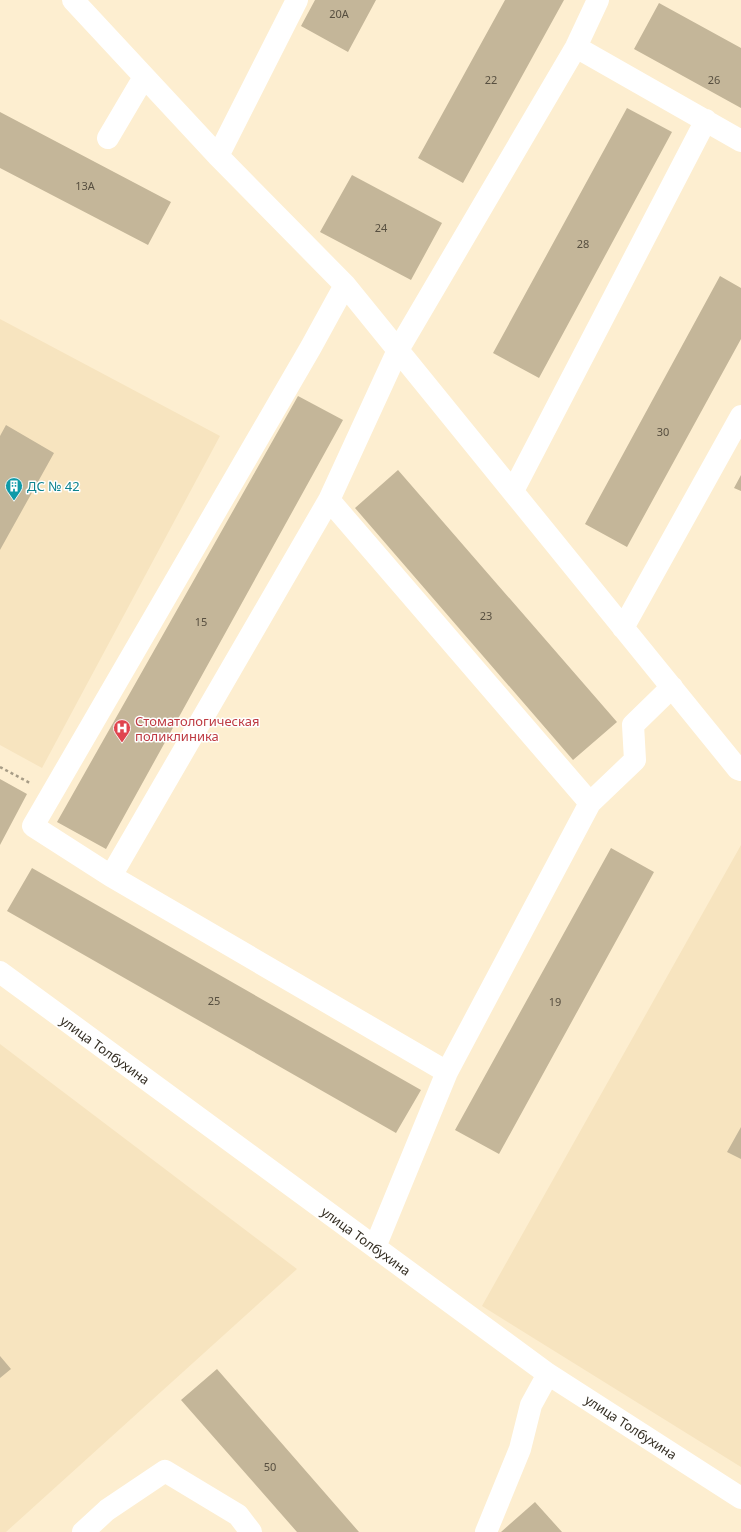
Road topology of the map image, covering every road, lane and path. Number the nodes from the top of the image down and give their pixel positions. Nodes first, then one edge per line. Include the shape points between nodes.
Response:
1 (73, 0) edge
2 (297, 0) edge
3 (598, 0) edge
4 (576, 47) junction
5 (144, 77) junction
6 (706, 120) junction
7 (108, 138) dead end
8 (741, 140) edge
9 (218, 156) junction
10 (345, 285) junction
11 (398, 350) junction
12 (741, 416) edge
13 (513, 491) junction
14 (329, 500) junction
15 (623, 628) junction
16 (672, 687) junction
17 (0, 767) edge
18 (741, 770) edge
19 (52, 794) junction
20 (590, 803) junction
21 (111, 876) junction
22 (0, 972) edge
23 (447, 1072) junction
24 (375, 1247) junction
25 (548, 1374) junction
26 (741, 1498) edge
27 (83, 1532) edge
28 (251, 1532) edge
29 (486, 1532) edge

1 - 5 street
2 - 9 street
3 - 4 street
4 - 6 street
4 - 11 street
5 - 7 street
5 - 9 street
6 - 8 street
6 - 13 street
9 - 10 street
10 - 11 street
10 - 19 street
11 - 13 street
11 - 14 street
12 - 15 street
13 - 15 street
14 - 20 street
14 - 21 street
15 - 16 street
16 - 18 street
16 - 20 street via 633,725 635,760
17 - 19 path
19 - 21 street via 33,826
20 - 23 street
21 - 23 street
22 - 24 street, улица Толбухина
23 - 24 street
24 - 25 street, улица Толбухина
25 - 26 street, улица Толбухина
25 - 29 street via 531,1405 520,1449
27 - 28 street via 107,1510 165,1471 238,1515

